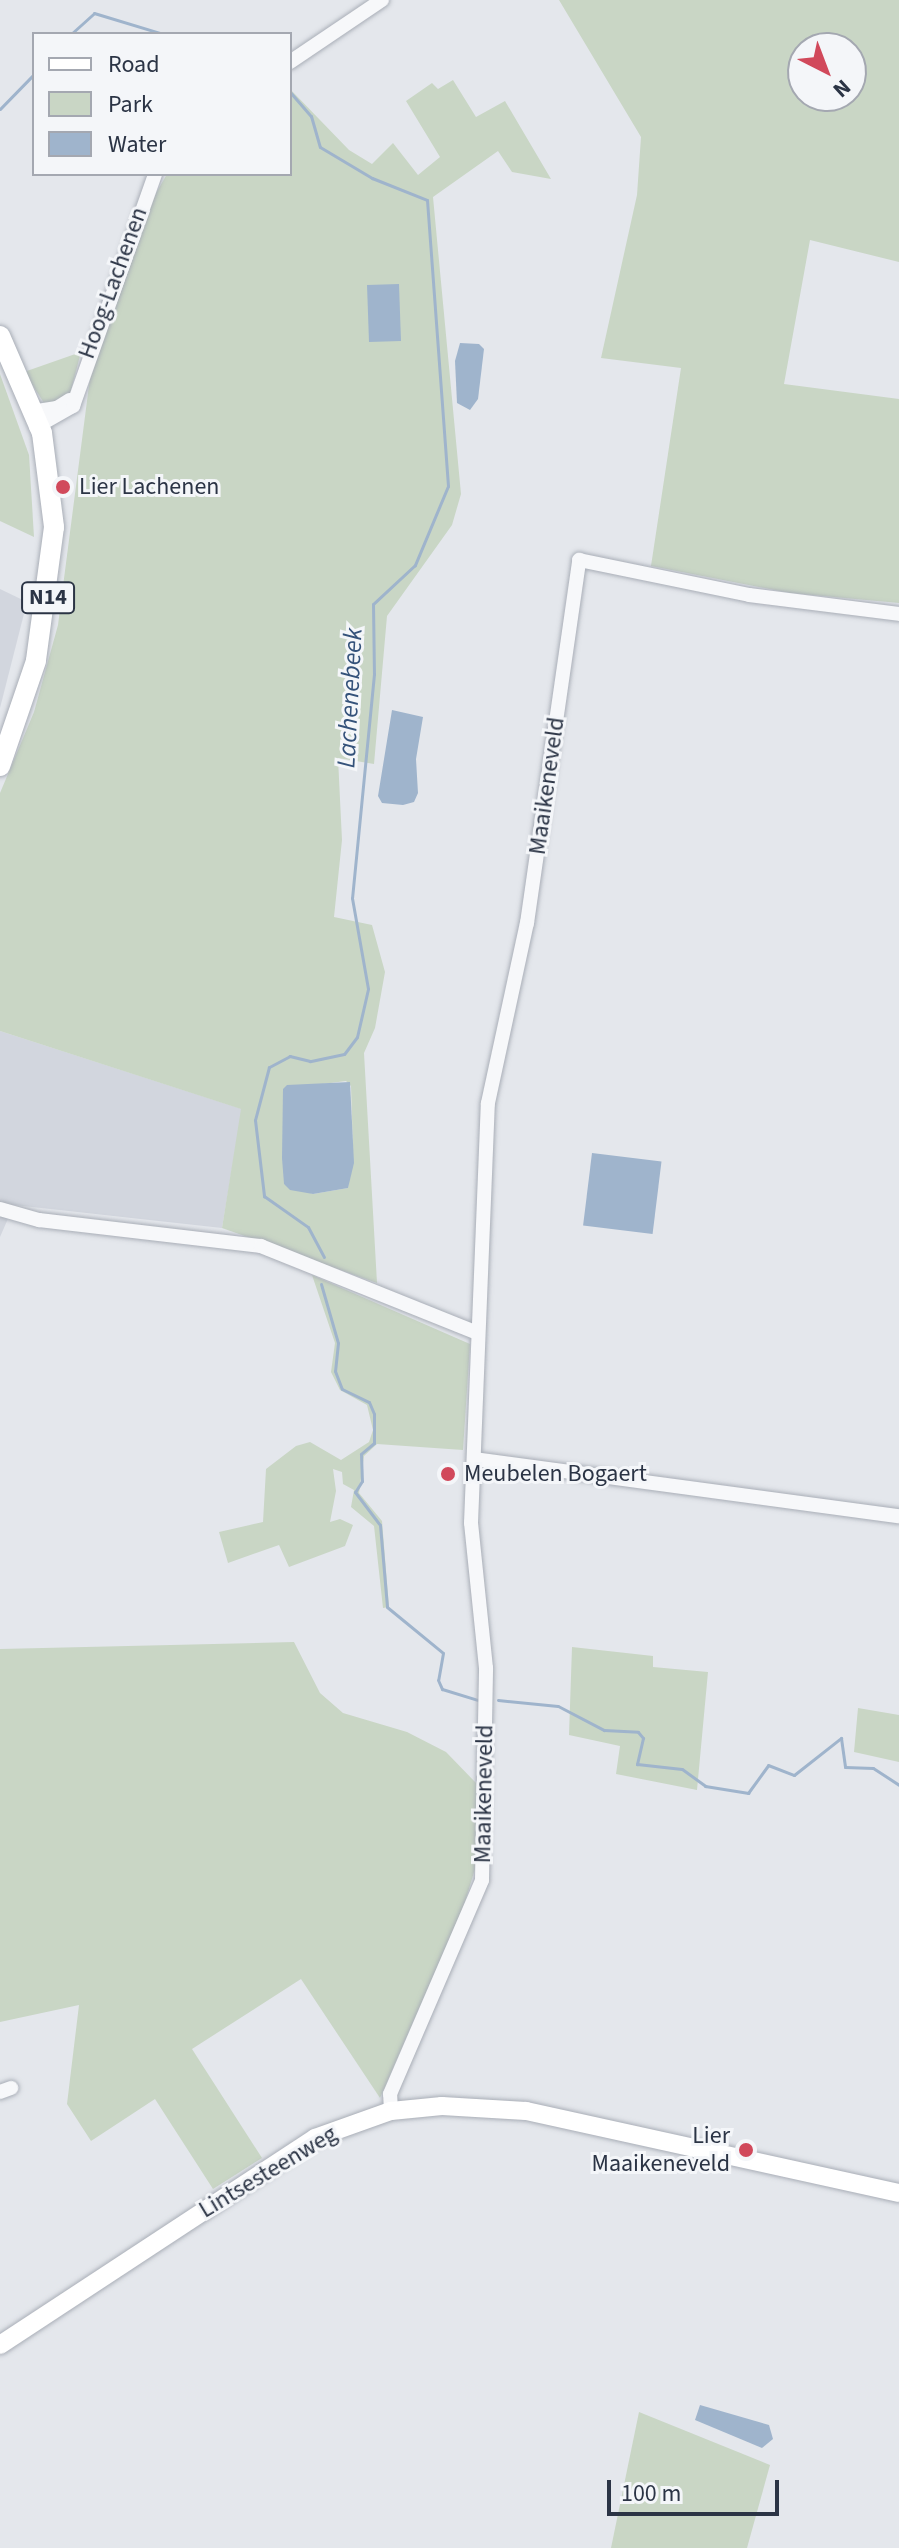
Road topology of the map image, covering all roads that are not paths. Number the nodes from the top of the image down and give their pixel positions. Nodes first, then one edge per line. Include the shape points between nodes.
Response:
1 (382, 0) edge
2 (292, 61) edge
3 (154, 176) edge
4 (0, 336) edge
5 (7, 364) edge
6 (33, 419) junction
7 (899, 614) edge
8 (0, 734) edge
9 (0, 766) edge
10 (0, 1209) edge
11 (477, 1333) junction
12 (475, 1459) junction
13 (899, 1516) edge
14 (391, 2111) junction
15 (899, 2193) edge
16 (0, 2345) edge

1 - 2 street
3 - 6 street, Hoog-Lachenen via 68,413
4 - 5 main road, N14 via 13,358
5 - 6 main road, N14
6 - 8 main road, N14 via 42,506 39,579 19,682
6 - 9 main road, N14 via 42,433 53,497 49,590 28,691
7 - 11 street, Maaikeneveld via 749,595 579,560 527,923 488,1103
10 - 11 street via 39,1220 252,1244
11 - 12 street, Maaikeneveld
12 - 13 street
12 - 14 street, Maaikeneveld via 472,1555 486,1677 482,1880 390,2094
14 - 15 street, Lintsesteenweg via 442,2106 526,2111
14 - 16 street, Lintsesteenweg via 315,2138

